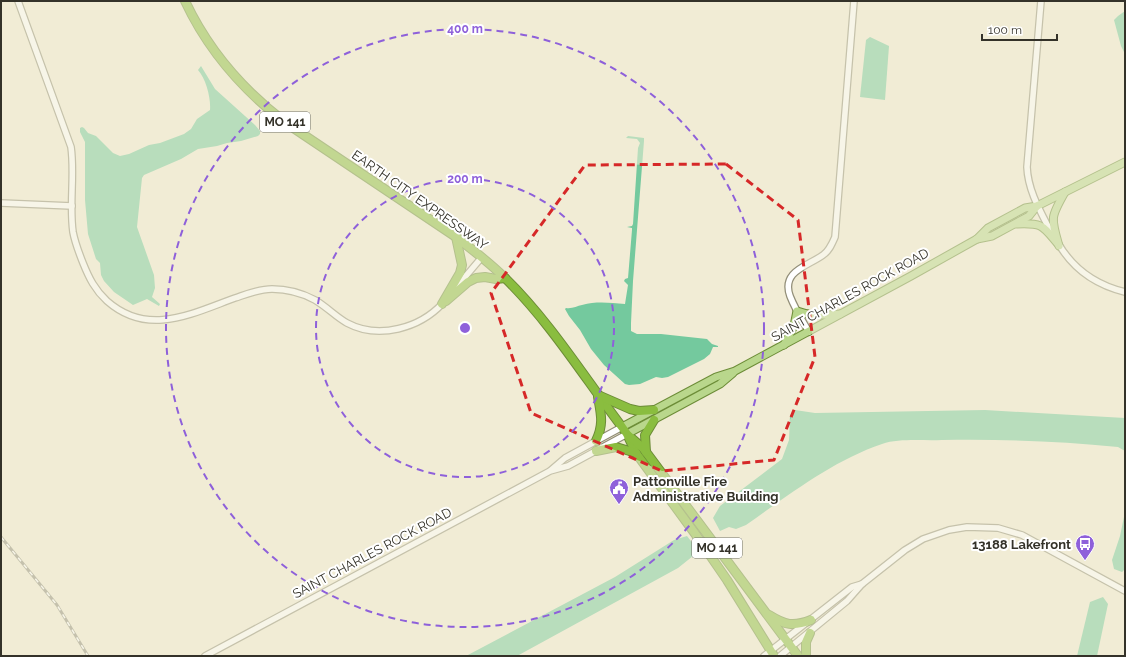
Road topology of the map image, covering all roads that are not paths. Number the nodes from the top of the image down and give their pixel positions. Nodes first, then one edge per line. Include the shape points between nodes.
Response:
1 (18, 1) edge
2 (185, 1) edge
3 (854, 1) edge
4 (1041, 1) edge
5 (1125, 162) edge
6 (1066, 192) junction
7 (1, 203) edge
8 (72, 206) junction
9 (1037, 206) junction
10 (1014, 224) junction
11 (456, 237) junction
12 (977, 239) junction
13 (1059, 246) junction
14 (482, 257) junction
15 (505, 278) junction
16 (1125, 292) edge
17 (442, 304) junction
18 (797, 311) junction
19 (844, 313) junction
20 (809, 332) junction
21 (784, 345) junction
22 (735, 371) junction
23 (597, 394) junction
24 (654, 410) junction
25 (654, 420) junction
26 (622, 427) junction
27 (627, 434) junction
28 (596, 441) junction
29 (596, 451) junction
30 (646, 452) junction
31 (636, 453) junction
32 (550, 471) junction
33 (862, 584) junction
34 (1125, 591) edge
35 (765, 613) junction
36 (811, 620) junction
37 (810, 633) junction
38 (785, 640) junction
39 (791, 648) junction
40 (773, 653) edge
41 (205, 656) edge
42 (764, 656) edge
43 (780, 656) edge
44 (798, 656) edge
45 (806, 656) edge

1 - 8 street via 71,147
2 - 11 highway, EARTH CITY EXPRESSWAY / MO 141 via 215,52 233,75 264,106
3 - 18 street via 835,238 824,255 807,263 793,274 788,290
4 - 9 street via 1027,167
5 - 6 main road, SAINT CHARLES ROCK ROAD
6 - 9 main road, SAINT CHARLES ROCK ROAD
6 - 13 main road via 1053,217
7 - 8 street
8 - 17 street via 73,232 91,281 108,301 138,318 169,320 256,290 285,289 316,300 340,319 358,328 389,331 423,320
9 - 10 main road, SAINT CHARLES ROCK ROAD via 1029,216
9 - 12 main road, SAINT CHARLES ROCK ROAD via 1025,208 992,226
9 - 13 street
10 - 12 main road, SAINT CHARLES ROCK ROAD via 992,236
10 - 13 main road via 1034,224 1043,227
11 - 14 highway, EARTH CITY EXPRESSWAY / MO 141
11 - 17 highway via 462,265
12 - 19 main road, SAINT CHARLES ROCK ROAD
13 - 16 street via 1090,278
14 - 15 highway, EARTH CITY EXPRESSWAY / MO 141
14 - 17 street
15 - 17 highway via 476,278
15 - 23 highway, EARTH CITY EXPRESSWAY / MO 141 via 547,325
18 - 19 main road via 810,316
18 - 20 street
18 - 21 main road via 792,331
19 - 20 main road, SAINT CHARLES ROCK ROAD
20 - 21 main road, SAINT CHARLES ROCK ROAD
21 - 22 main road, SAINT CHARLES ROCK ROAD
22 - 24 main road, SAINT CHARLES ROCK ROAD via 716,377
22 - 25 main road, SAINT CHARLES ROCK ROAD via 720,384
23 - 24 highway via 630,409
23 - 26 highway, EARTH CITY EXPRESSWAY / MO 141
23 - 28 highway via 602,421
24 - 26 main road, SAINT CHARLES ROCK ROAD
25 - 27 main road, SAINT CHARLES ROCK ROAD
25 - 30 highway via 645,435
26 - 27 highway, EARTH CITY EXPRESSWAY / MO 141
26 - 28 street, SAINT CHARLES ROCK ROAD
27 - 29 street, SAINT CHARLES ROCK ROAD
27 - 30 highway, EARTH CITY EXPRESSWAY / MO 141
27 - 31 highway, EARTH CITY EXPRESSWAY / MO 141
28 - 32 street, SAINT CHARLES ROCK ROAD via 565,458
29 - 31 highway via 616,447
29 - 32 street, SAINT CHARLES ROCK ROAD via 568,466
30 - 35 highway, EARTH CITY EXPRESSWAY / MO 141
31 - 40 highway, EARTH CITY EXPRESSWAY / MO 141 via 717,564
32 - 41 street, SAINT CHARLES ROCK ROAD
33 - 34 street via 923,539 967,527 998,528 1022,535
33 - 36 street via 852,587
33 - 37 street via 847,601
35 - 36 highway via 788,624 795,625
35 - 38 highway, EARTH CITY EXPRESSWAY / MO 141
36 - 38 street
37 - 39 street
37 - 45 highway via 806,642
38 - 39 highway, EARTH CITY EXPRESSWAY / MO 141
38 - 40 street
39 - 43 street
39 - 44 highway, EARTH CITY EXPRESSWAY / MO 141
40 - 42 street

